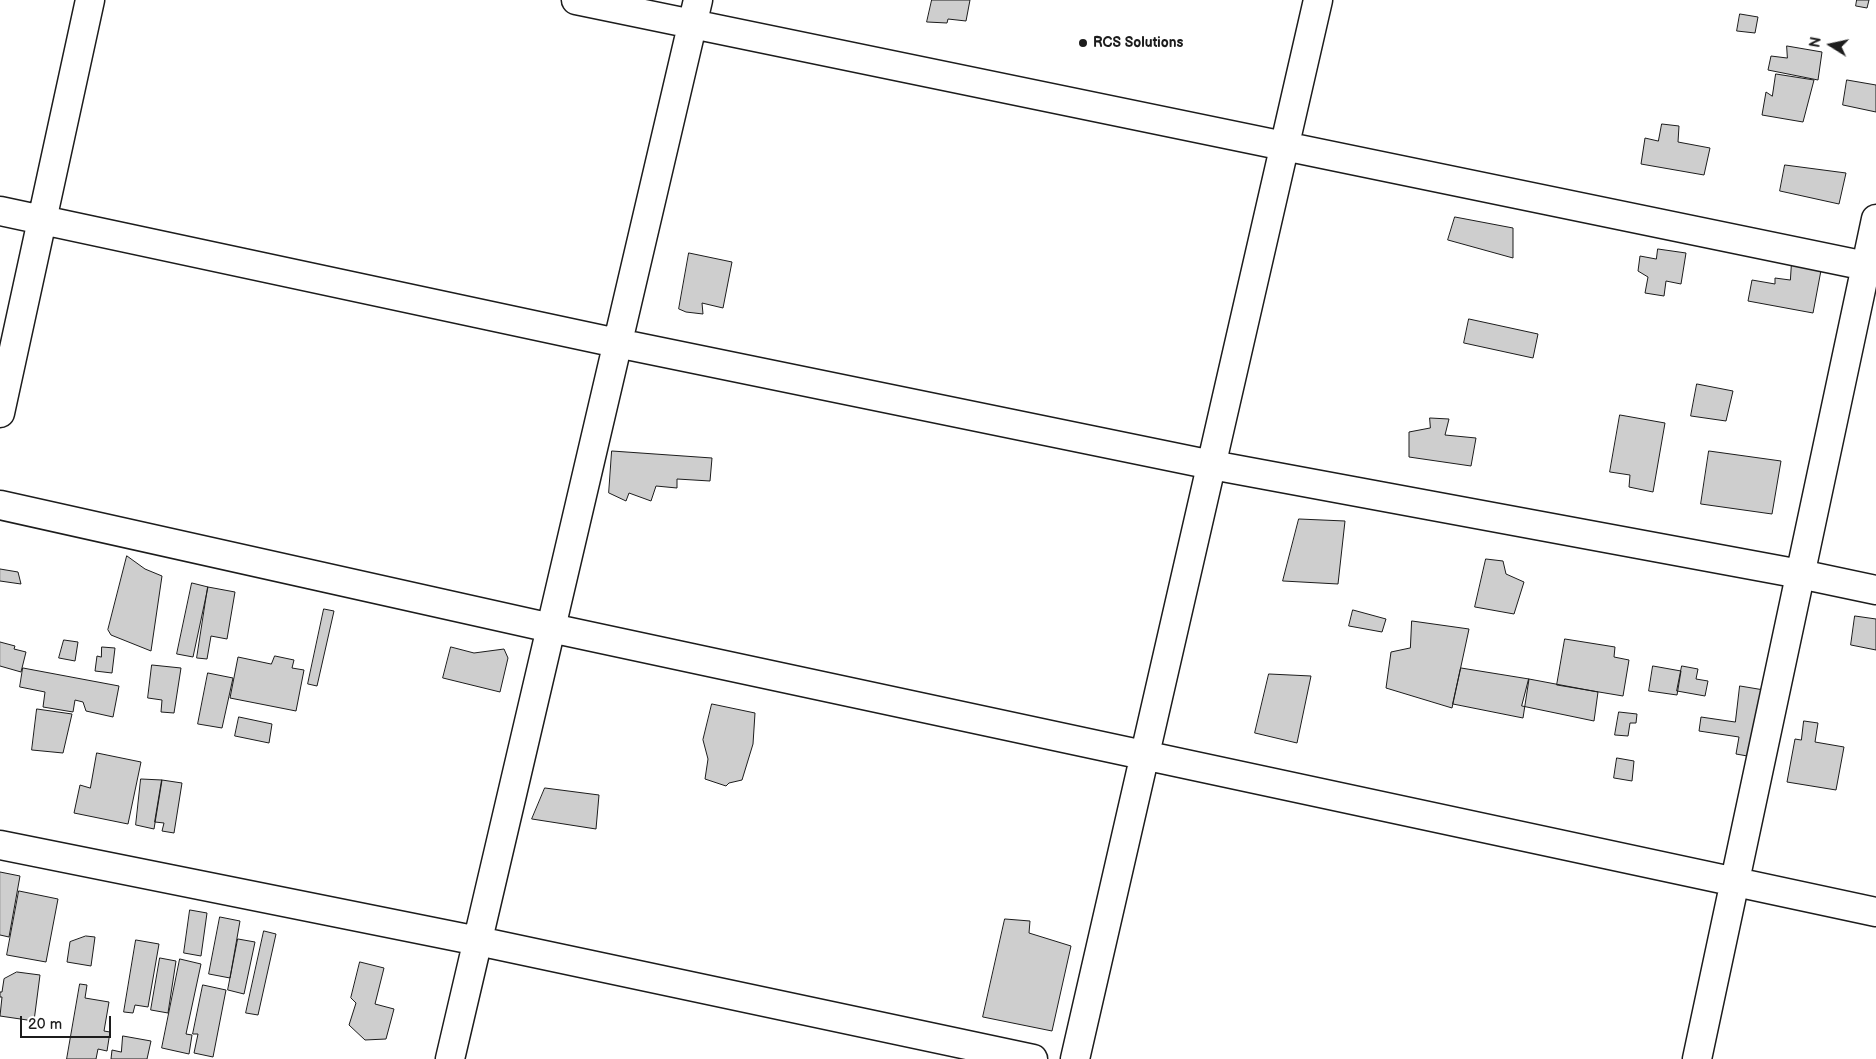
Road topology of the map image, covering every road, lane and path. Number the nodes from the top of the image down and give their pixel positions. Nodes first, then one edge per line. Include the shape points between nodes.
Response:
1 (90, 0) edge
2 (576, 0) edge
3 (1318, 0) edge
4 (695, 12) edge
5 (1285, 146) junction
6 (0, 211) edge
7 (1876, 219) edge
8 (42, 220) junction
9 (1871, 267) edge
10 (617, 343) junction
11 (0, 413) edge
12 (1212, 465) junction
13 (0, 505) edge
14 (1800, 574) junction
15 (1876, 590) edge
16 (551, 628) junction
17 (1145, 756) junction
18 (0, 845) edge
19 (1735, 881) junction
20 (1876, 912) edge
21 (478, 941) junction
22 (450, 1059) edge
23 (1033, 1059) edge
24 (1076, 1059) edge
25 (1697, 1059) edge

1 - 8 street
2 - 4 street
3 - 5 street
4 - 5 street
4 - 10 street
5 - 9 street
5 - 12 street
6 - 8 street
7 - 9 street
8 - 10 street
8 - 11 street
9 - 14 street
10 - 12 street
10 - 16 street
12 - 14 street
12 - 17 street
13 - 16 street
14 - 15 street
14 - 19 street
16 - 17 street
16 - 21 street
17 - 19 street
17 - 24 street
18 - 21 street
19 - 20 street
19 - 25 street
21 - 22 street
21 - 23 street

